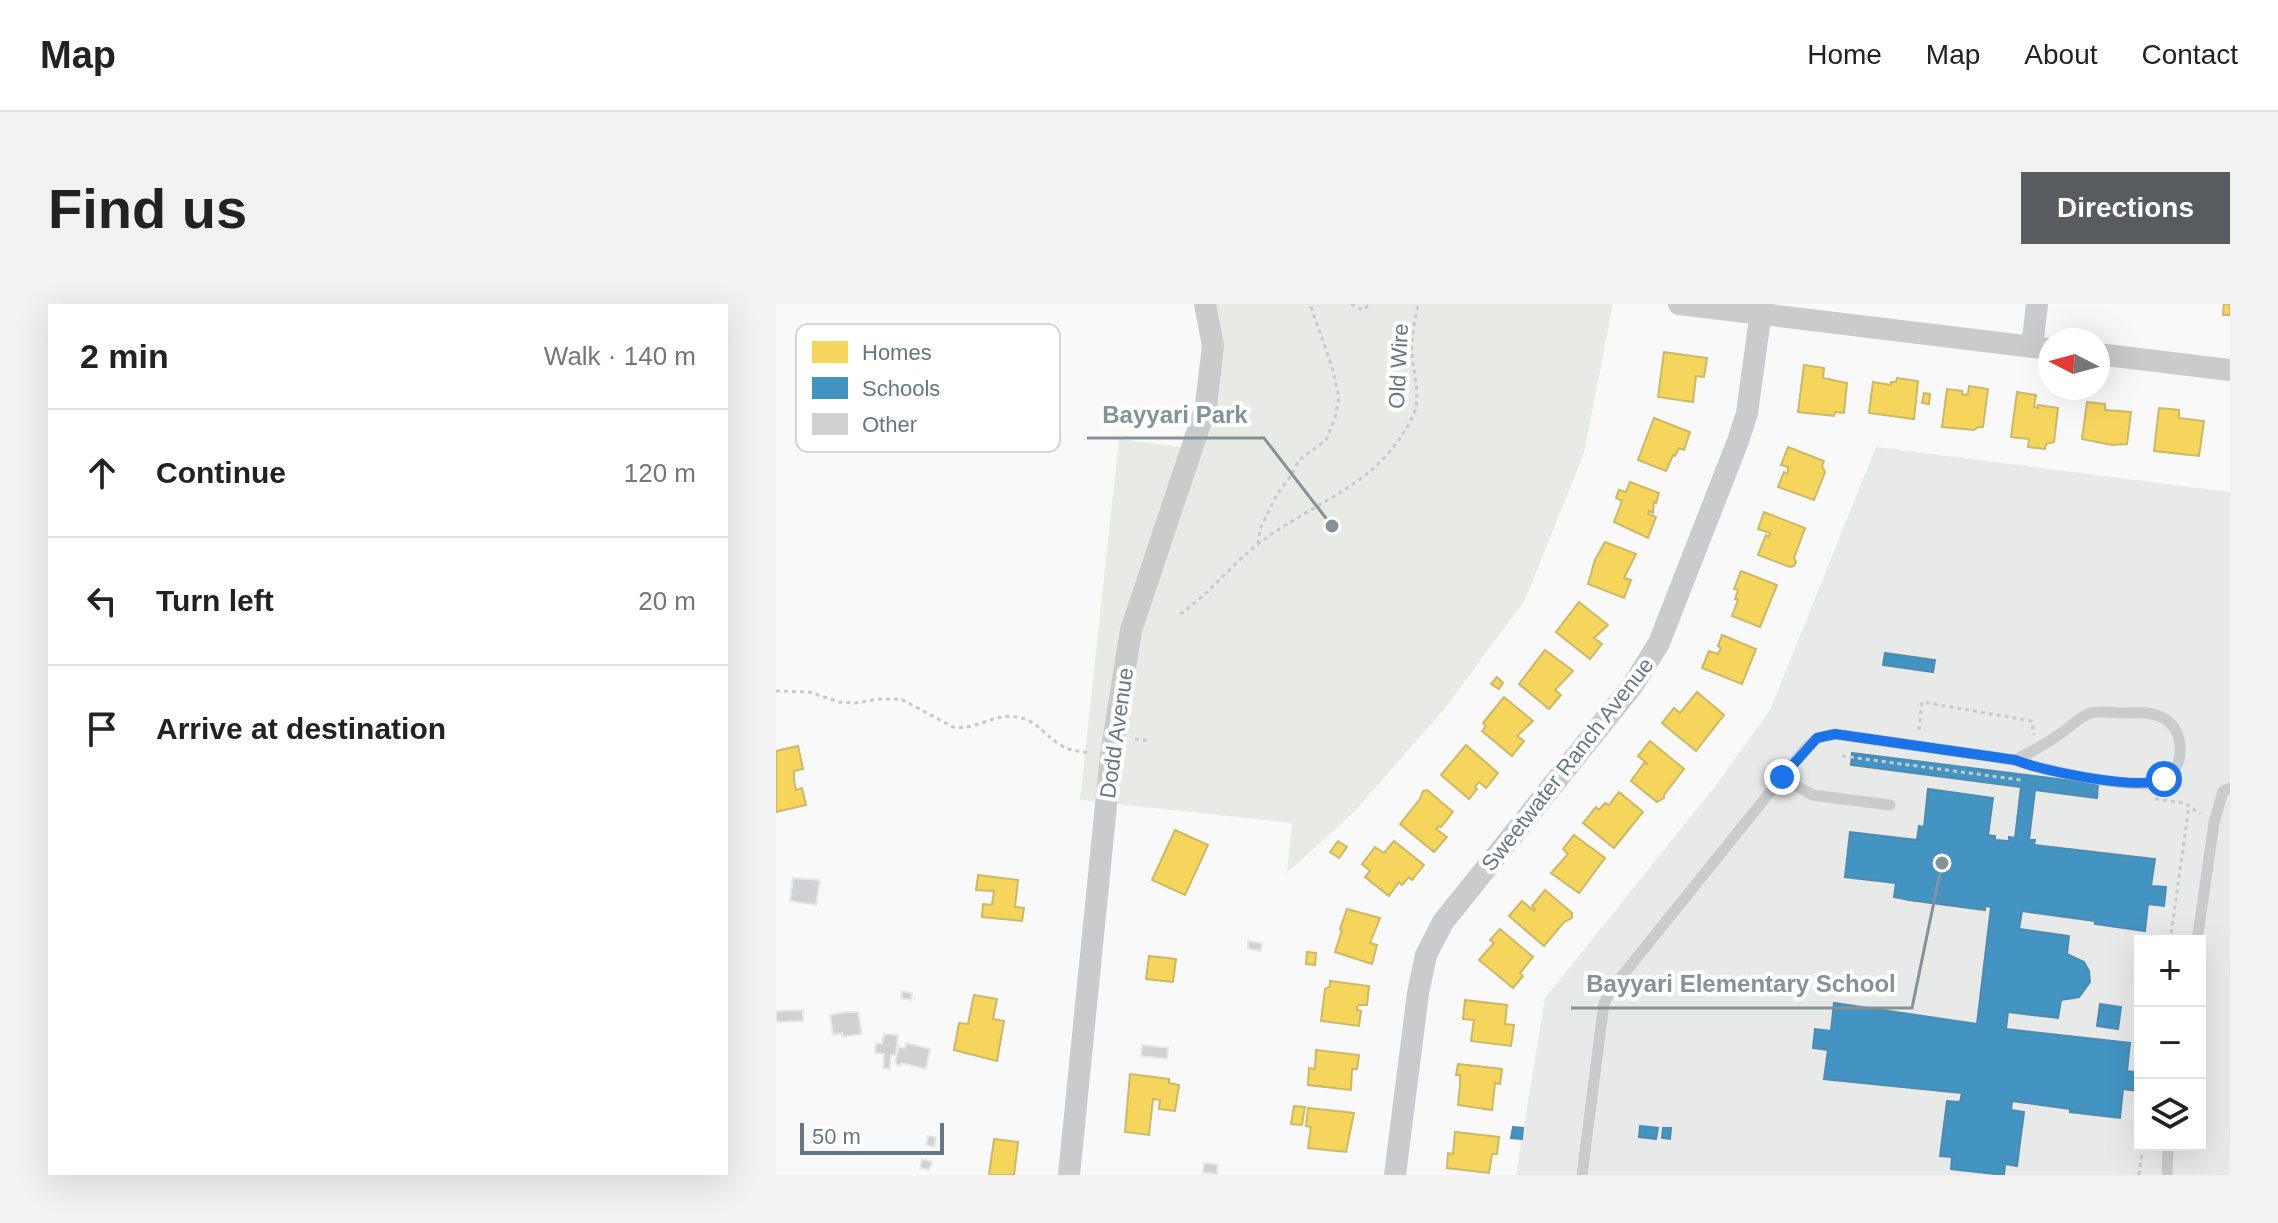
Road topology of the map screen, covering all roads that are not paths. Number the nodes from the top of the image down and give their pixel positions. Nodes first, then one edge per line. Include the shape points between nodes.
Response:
1 (1205, 304) edge
2 (1679, 304) edge
3 (2037, 304) edge
4 (1761, 309) edge
5 (2039, 328) edge
6 (2038, 348) edge
7 (2110, 355) edge
8 (2230, 370) edge
9 (2015, 760) junction
10 (1782, 777) junction
11 (2230, 788) edge
12 (1890, 805) dead end
13 (2198, 935) edge
14 (2168, 1151) edge
15 (1069, 1175) edge
16 (1395, 1175) edge
17 (1582, 1175) edge
18 (2167, 1175) edge

1 - 15 street, Dodd Avenue via 1213,346 1206,406 1131,630 1113,740
2 - 4 street
3 - 5 street
4 - 6 street
4 - 16 street, Sweetwater Ranch Avenue via 1747,413 1659,643 1633,685 1443,922 1426,955
7 - 8 street
9 - 9 lane via 2078,775 2155,783 2174,768 2181,740 2163,717 2089,713
9 - 10 lane via 1835,734 1817,738
10 - 12 lane via 1812,795
10 - 17 lane via 1604,1003
11 - 13 lane via 2223,791 2214,823
14 - 18 lane

